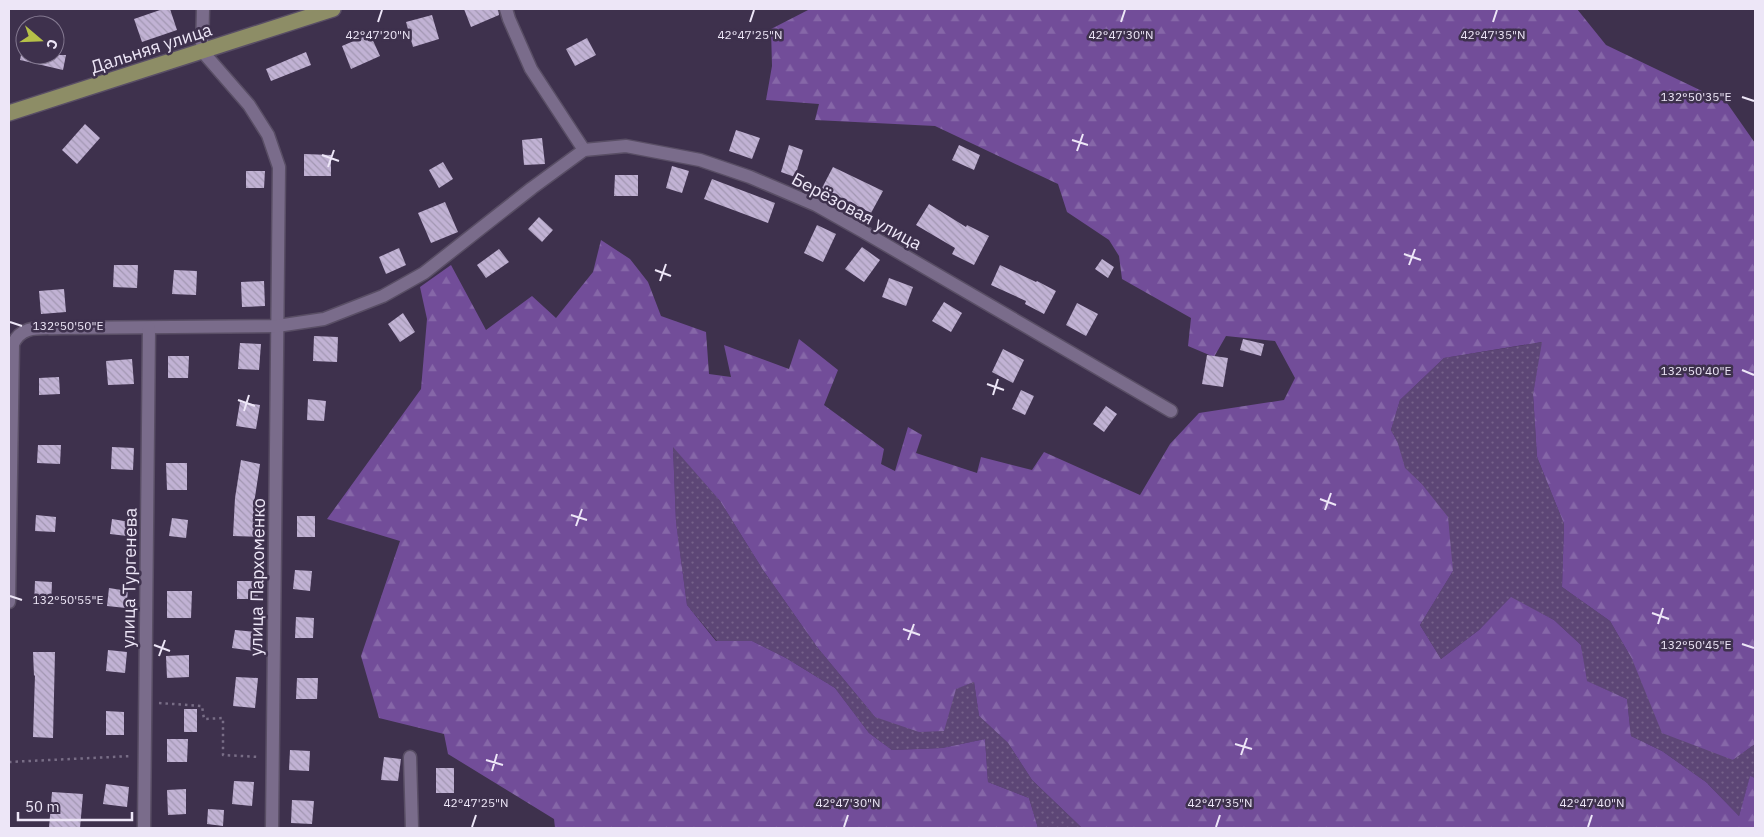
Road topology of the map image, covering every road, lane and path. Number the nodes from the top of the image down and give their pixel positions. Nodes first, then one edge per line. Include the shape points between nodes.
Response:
1 (203, 9) edge
2 (333, 9) edge
3 (506, 9) edge
4 (202, 51) junction
5 (9, 113) edge
6 (584, 150) junction
7 (277, 326) junction
8 (149, 328) junction
9 (1171, 411) dead end
10 (9, 602) edge
11 (145, 703) junction
12 (145, 756) junction
13 (273, 758) junction
14 (410, 758) dead end
15 (9, 762) edge
16 (144, 828) edge
17 (272, 828) edge
18 (412, 828) edge

1 - 4 street
2 - 4 main road, Дальняя улица
3 - 6 street via 531,69
4 - 5 main road, Дальняя улица
4 - 7 street, улица Пархоменко via 249,105 268,135 279,167
6 - 7 street via 400,287 324,319
6 - 9 street, Берёзовая улица via 626,146 700,160 807,202
7 - 8 street
7 - 13 street, улица Пархоменко
8 - 10 street via 28,329 17,334 13,344
8 - 11 street, улица Тургенева
11 - 12 street, улица Тургенева
11 - 13 path via 202,706 204,719 223,718 222,755
12 - 15 path
12 - 16 street, улица Тургенева
13 - 17 street, улица Пархоменко
14 - 18 street

